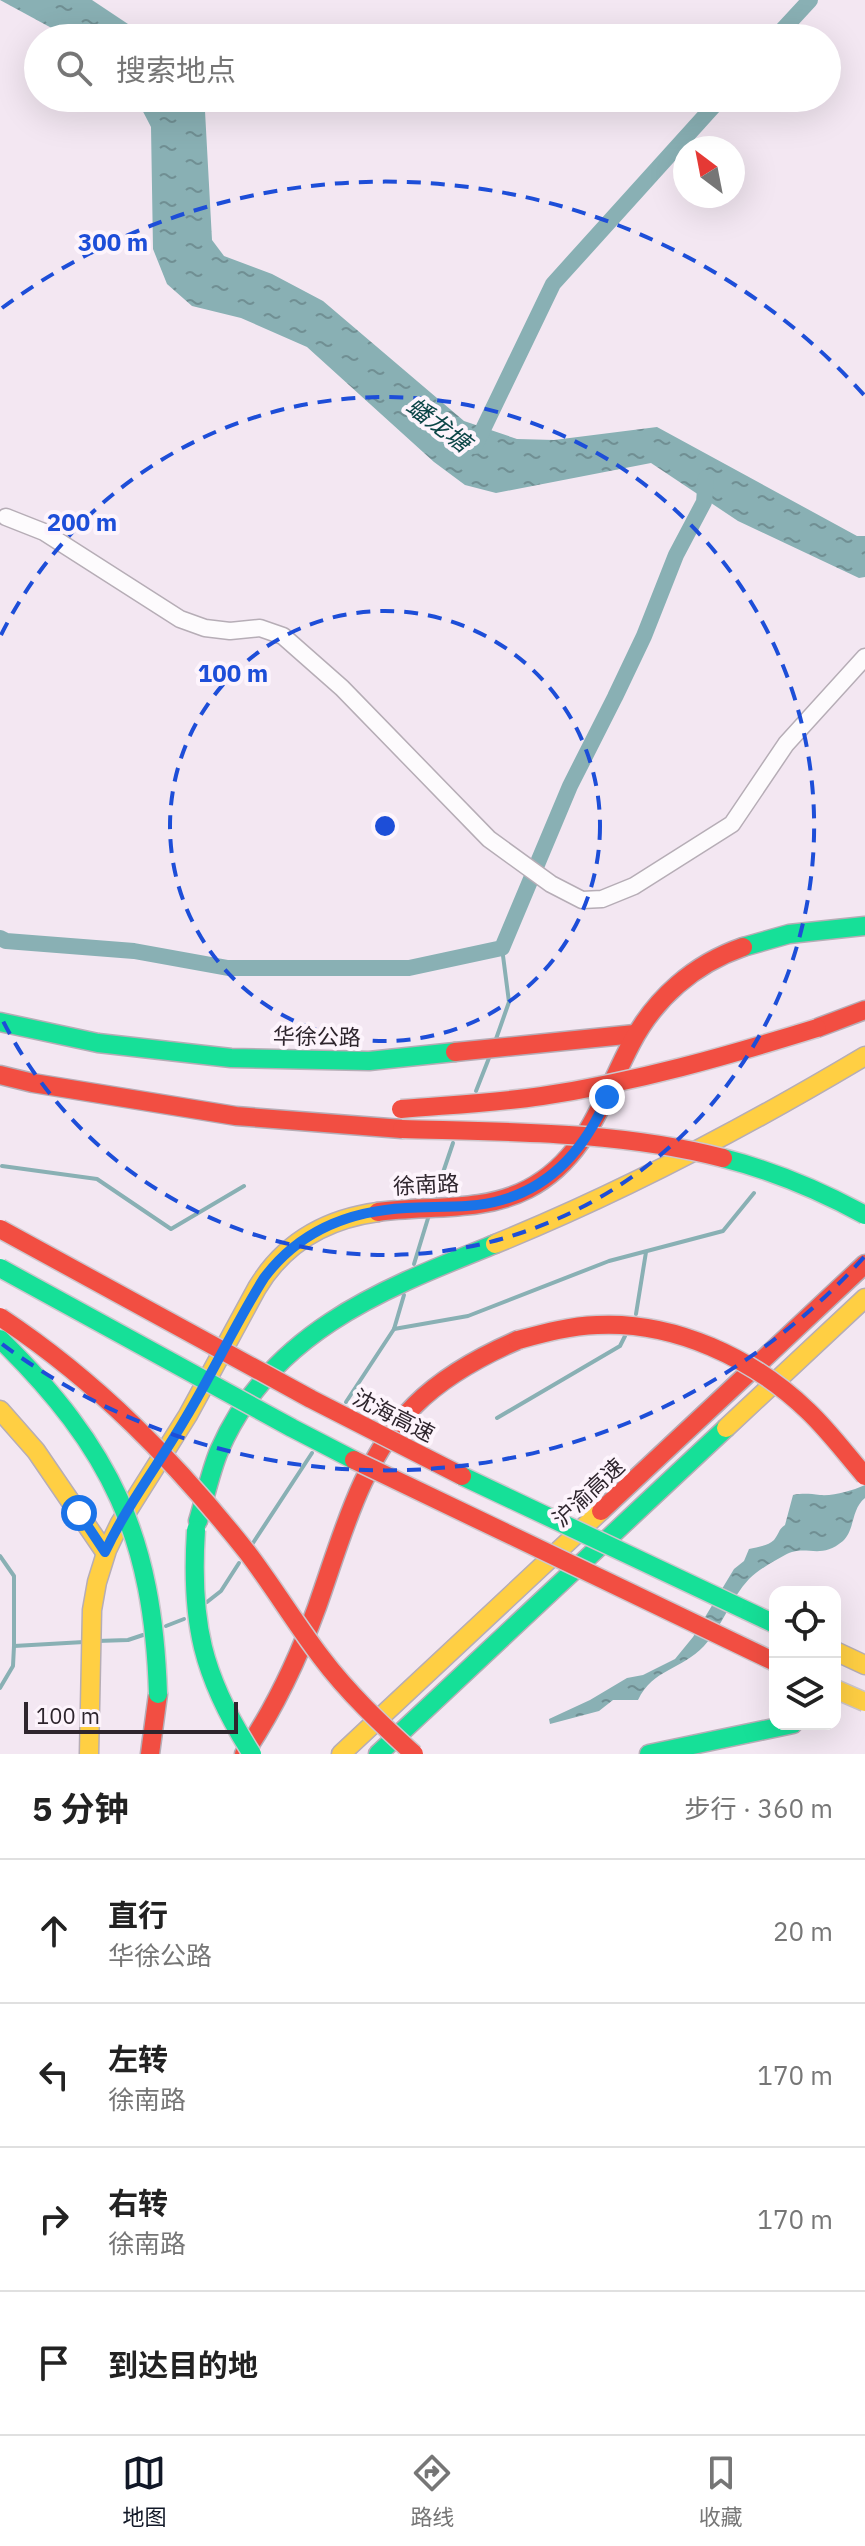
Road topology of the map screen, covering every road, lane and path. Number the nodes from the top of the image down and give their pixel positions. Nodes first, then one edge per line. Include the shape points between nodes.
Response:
1 (2, 515) edge
2 (865, 657) edge
3 (865, 926) edge
4 (865, 1010) edge
5 (0, 1022) edge
6 (635, 1034) junction
7 (865, 1056) edge
8 (0, 1075) edge
9 (154, 1103) junction
10 (864, 1214) edge
11 (0, 1229) edge
12 (865, 1264) edge
13 (0, 1268) edge
14 (865, 1298) edge
15 (0, 1317) edge
16 (0, 1339) edge
17 (0, 1410) edge
18 (865, 1476) edge
19 (105, 1552) junction
20 (769, 1621) edge
21 (841, 1654) edge
22 (769, 1659) edge
23 (865, 1665) edge
24 (841, 1692) edge
25 (865, 1693) edge
26 (865, 1702) edge
27 (841, 1706) edge
28 (769, 1729) edge
29 (89, 1754) edge
30 (150, 1754) edge
31 (244, 1754) edge
32 (252, 1754) edge
33 (341, 1754) edge
34 (378, 1754) edge
35 (414, 1754) edge
36 (649, 1754) edge

1 - 2 street via 44,532 180,619 205,628 260,628 283,636 489,839 582,900 614,896 724,831 786,744
3 - 6 main road, 徐南路 via 792,934 727,951 671,989
4 - 9 main road, bridge via 720,1058 540,1096 401,1109
5 - 6 main road, 华徐公路 via 98,1043 231,1058 369,1061
6 - 19 main road, 徐南路 via 597,1121 568,1161 549,1177 515,1195 478,1205 404,1208 336,1221 277,1260
7 - 32 main road, bridge via 684,1159 363,1300 299,1341 248,1397 214,1461 196,1530 193,1568 203,1658 218,1700
8 - 9 main road
9 - 10 main road, bridge via 236,1116 666,1145 795,1179
11 - 20 main road, 沈海高速, bridge via 431,1461
12 - 33 main road, 沪渝高速
13 - 22 main road, bridge via 361,1463
14 - 34 main road
15 - 35 main road, bridge via 81,1373 149,1436 250,1557 324,1660
16 - 30 main road, bridge via 75,1420 132,1526 154,1607 159,1652
17 - 19 main road via 36,1451
18 - 31 main road, bridge via 800,1403 763,1375 724,1352 674,1333 622,1325 568,1328 486,1354 456,1371 403,1418 382,1448 350,1511 293,1671
19 - 29 main road, 徐南路 via 92,1614
21 - 23 main road
24 - 26 main road, bridge
25 - 27 main road
28 - 36 main road

